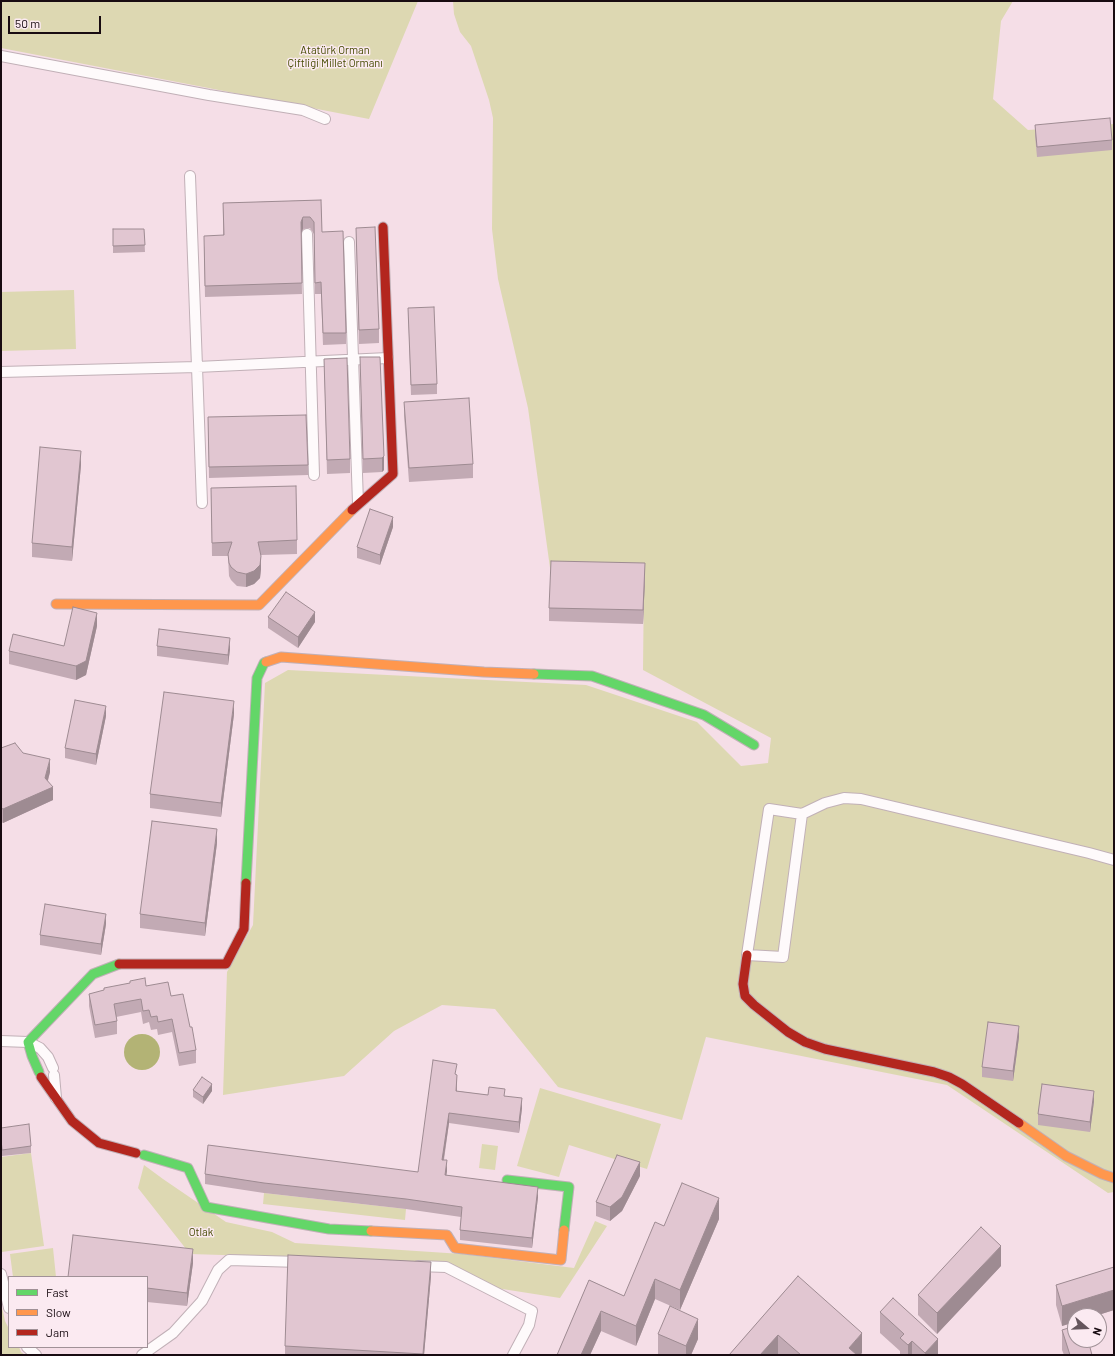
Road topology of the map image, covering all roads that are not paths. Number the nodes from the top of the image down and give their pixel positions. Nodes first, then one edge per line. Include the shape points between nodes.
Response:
1 (1, 56) edge
2 (325, 119) dead end
3 (190, 176) dead end
4 (383, 227) dead end
5 (307, 234) dead end
6 (349, 242) dead end
7 (388, 358) junction
8 (354, 360) junction
9 (311, 361) junction
10 (197, 367) junction
11 (1, 372) edge
12 (314, 475) dead end
13 (202, 503) dead end
14 (358, 503) junction
15 (56, 604) dead end
16 (754, 745) dead end
17 (802, 814) junction
18 (1114, 860) edge
19 (746, 955) junction
20 (1, 1041) edge
21 (28, 1042) junction
22 (56, 1098) junction
23 (1114, 1178) edge
24 (507, 1180) dead end
25 (306, 1262) edge
26 (407, 1266) edge
27 (1, 1274) edge
28 (8, 1304) edge
29 (28, 1348) edge
30 (36, 1355) edge
31 (142, 1355) edge
32 (513, 1355) edge

1 - 2 street via 303,110
3 - 10 street
4 - 7 street
5 - 9 street
6 - 8 street
7 - 8 street
7 - 14 street via 393,474
8 - 9 street
8 - 14 street
9 - 10 street
9 - 12 street via 309,419
10 - 11 street
10 - 13 street via 203,421
14 - 15 street via 259,605
16 - 21 street via 704,714 592,676 484,672 281,657 264,663 256,678 244,929 226,964 118,964 93,974
17 - 18 street via 825,803 844,798 861,799
17 - 19 street via 769,809
17 - 19 street via 783,958
19 - 23 street via 743,984 746,996 788,1032 825,1049 949,1077 1066,1156
20 - 21 street
21 - 22 street via 40,1075
21 - 22 street via 40,1048 48,1057 53,1072
22 - 24 street via 72,1122 99,1143 188,1168 206,1207 329,1229 447,1235 455,1248 561,1260 569,1187
25 - 31 street via 229,1260 218,1270 202,1301 173,1333
26 - 32 street via 446,1267 532,1311 529,1325
27 - 28 street
29 - 30 street

